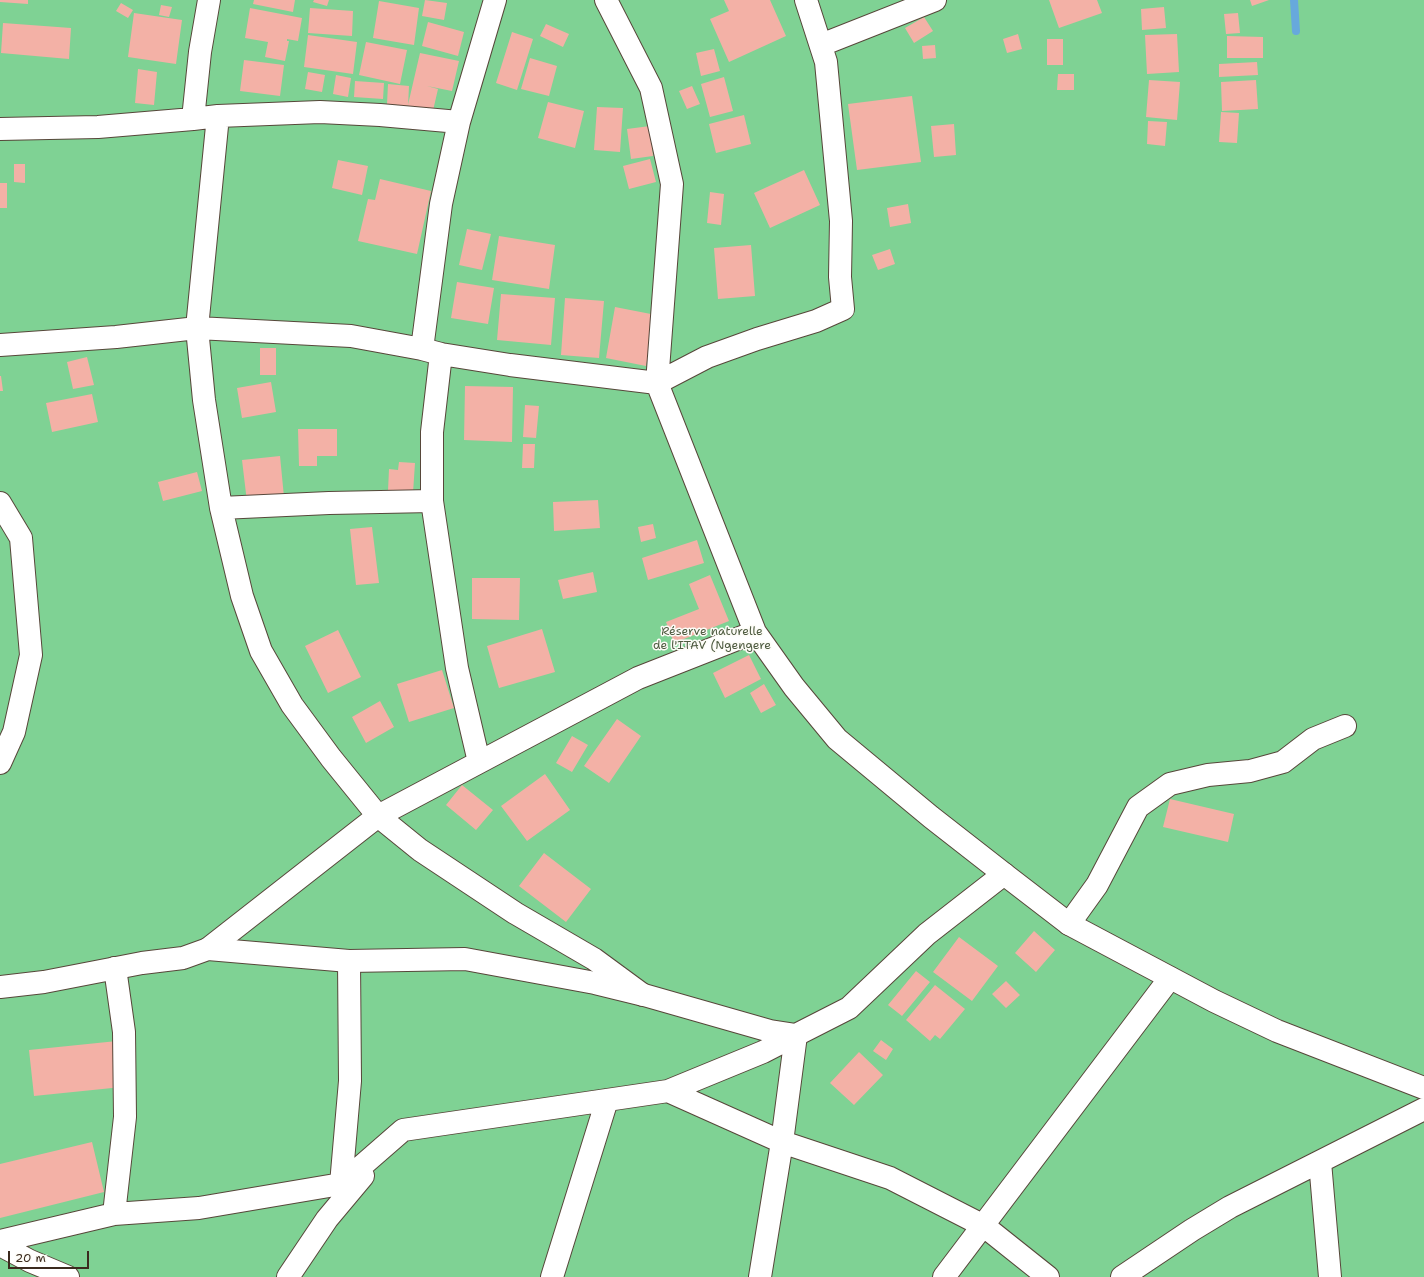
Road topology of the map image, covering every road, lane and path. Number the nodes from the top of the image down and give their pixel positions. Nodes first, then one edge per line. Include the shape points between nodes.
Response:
1 (209, 0) edge
2 (495, 0) edge
3 (606, 0) edge
4 (806, 0) edge
5 (935, 0) edge
6 (821, 44) junction
7 (218, 116) junction
8 (192, 119) junction
9 (459, 122) junction
10 (0, 129) edge
11 (197, 328) junction
12 (0, 344) edge
13 (431, 351) junction
14 (657, 383) junction
15 (432, 501) junction
16 (0, 503) edge
17 (221, 508) junction
18 (755, 632) junction
19 (1345, 726) dead end
20 (479, 762) junction
21 (0, 763) edge
22 (378, 816) junction
23 (1004, 874) junction
24 (1068, 924) junction
25 (208, 949) junction
26 (350, 961) junction
27 (115, 968) junction
28 (1170, 978) junction
29 (0, 987) edge
30 (644, 995) junction
31 (796, 1035) junction
32 (1424, 1088) edge
33 (668, 1091) junction
34 (607, 1100) junction
35 (1424, 1109) edge
36 (403, 1130) junction
37 (782, 1142) junction
38 (1320, 1162) junction
39 (341, 1184) junction
40 (114, 1214) junction
41 (984, 1226) junction
42 (0, 1241) edge
43 (0, 1244) edge
44 (65, 1276) edge
45 (288, 1277) edge
46 (552, 1277) edge
47 (760, 1277) edge
48 (944, 1277) edge
49 (1048, 1277) edge
50 (1122, 1277) edge
51 (1330, 1277) edge

1 - 8 street
2 - 9 street
3 - 14 street via 651,88 672,184
4 - 6 street
5 - 6 street
6 - 14 street via 826,62 841,221 840,277 843,310 707,357
7 - 8 street
7 - 9 street via 320,112
7 - 11 street
8 - 10 street via 98,127
9 - 13 street via 441,204
11 - 12 street via 116,337
11 - 13 street via 351,336
11 - 17 street via 204,400
13 - 14 street via 510,365
13 - 15 street
14 - 18 street
15 - 17 street
15 - 20 street via 457,668
16 - 21 street via 22,538 31,656 14,732
17 - 22 street via 242,596 261,651 292,705
18 - 20 street via 638,678
18 - 23 street via 794,687 837,739
19 - 24 street via 1313,740 1283,762 1250,771 1208,775 1170,784 1138,807 1097,885
20 - 22 street
22 - 25 street
22 - 30 street via 420,850 515,913 594,959
23 - 24 street
23 - 31 street via 928,934 849,1008
24 - 28 street
25 - 26 street
25 - 27 street via 183,958
26 - 30 street via 465,959 595,983
26 - 39 street via 350,1081
27 - 29 street via 44,982
27 - 40 street via 124,1032 125,1117
28 - 32 street via 1276,1030
28 - 41 street
30 - 31 street via 770,1031
31 - 33 street via 763,1052
31 - 37 street
33 - 34 street
33 - 37 street
34 - 36 street
34 - 46 street
35 - 38 street
36 - 39 street
36 - 45 street via 327,1219
37 - 41 street via 890,1178
37 - 47 street
38 - 50 street via 1230,1207
38 - 51 street
39 - 40 street via 199,1208
40 - 42 street
41 - 48 street
41 - 49 street
43 - 44 street via 30,1261

